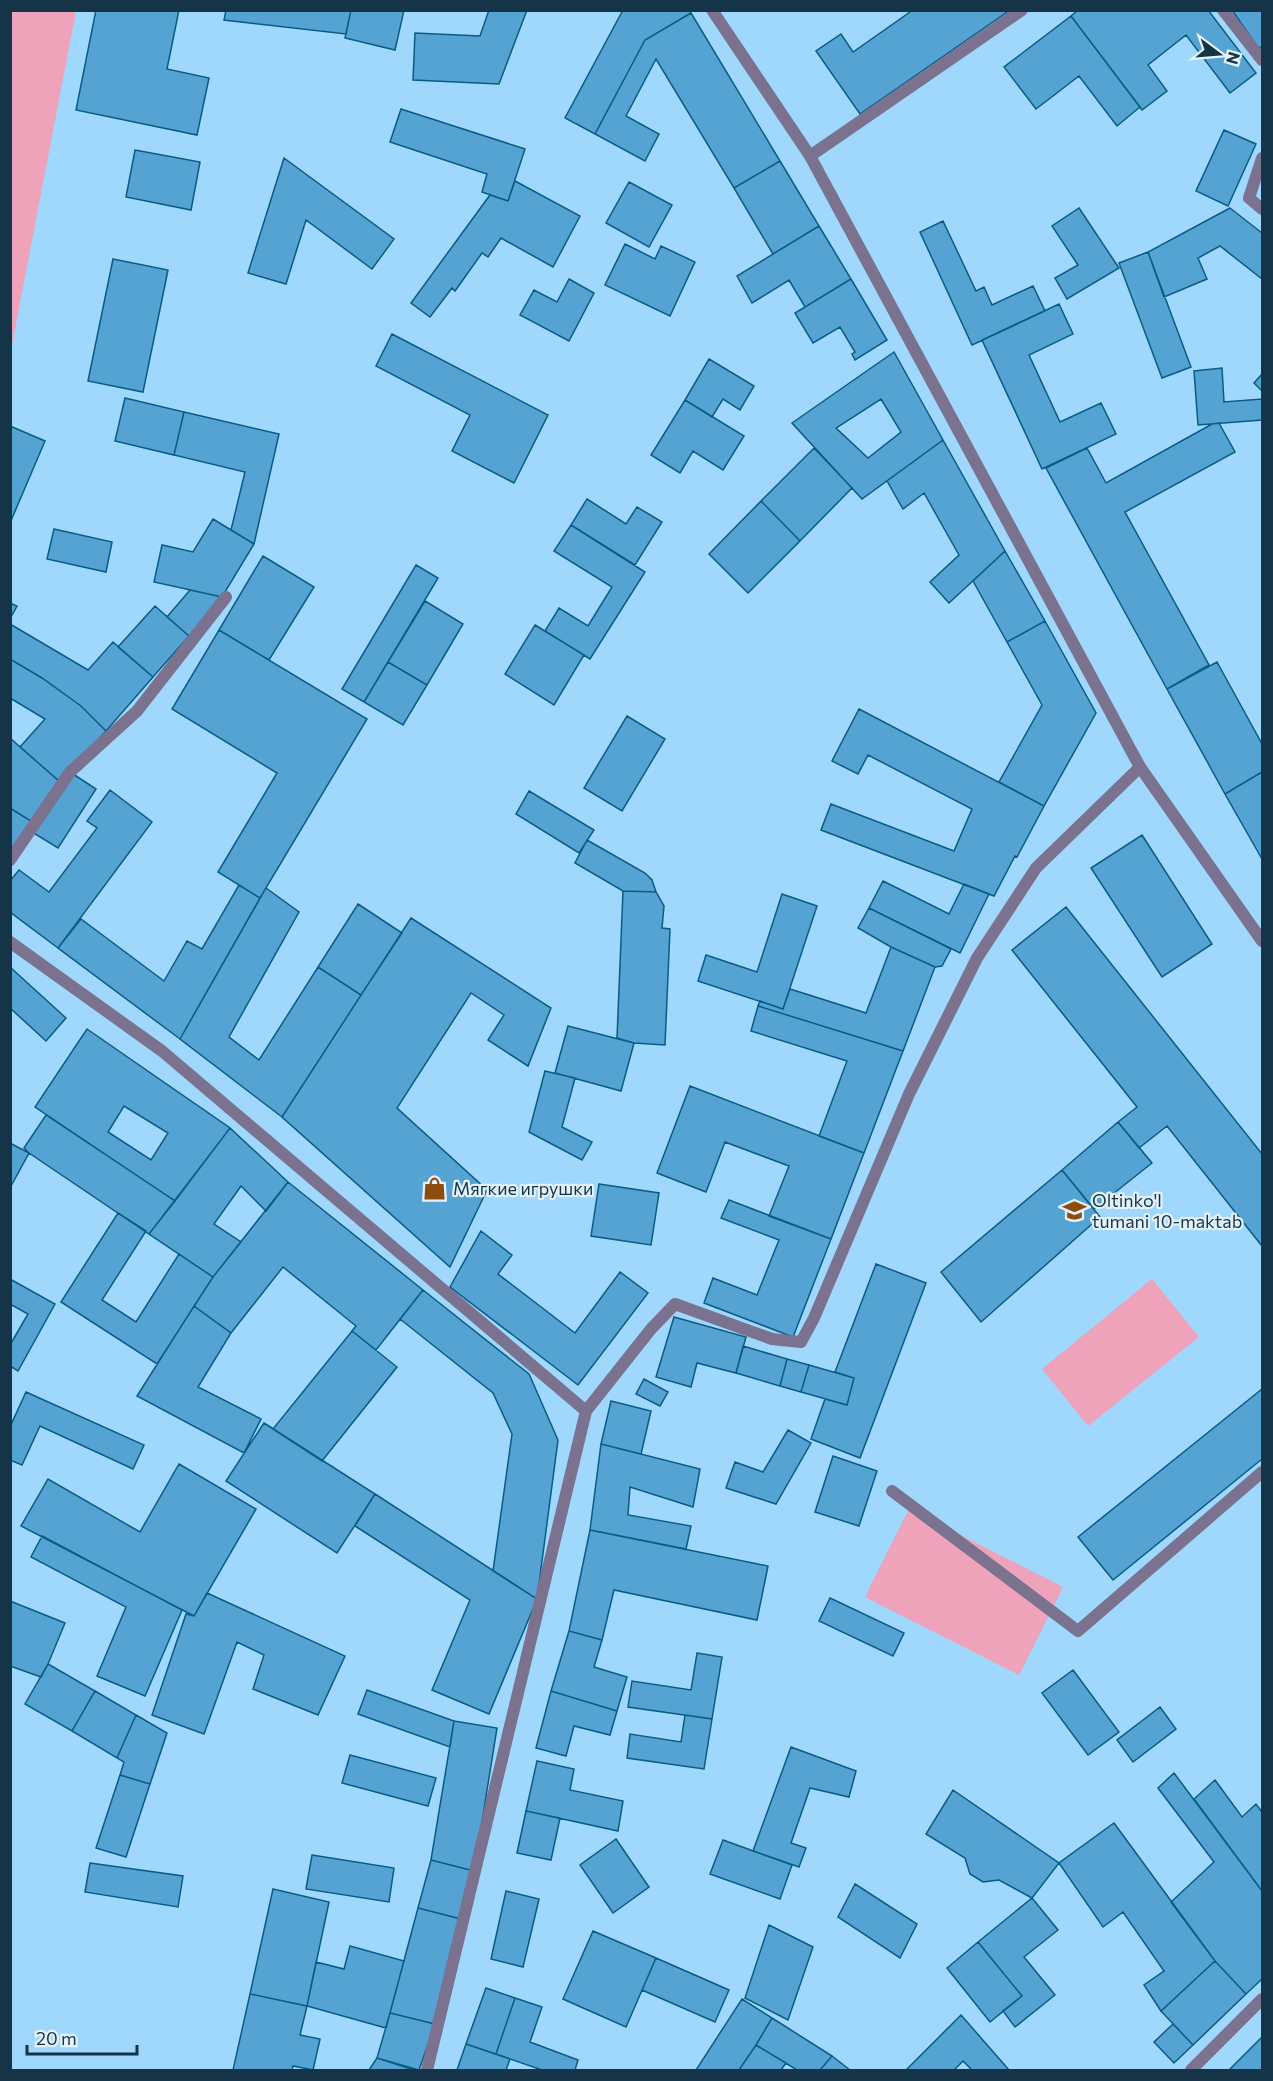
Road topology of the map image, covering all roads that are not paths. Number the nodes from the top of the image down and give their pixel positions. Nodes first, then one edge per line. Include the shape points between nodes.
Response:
1 (712, 10) edge
2 (1022, 10) edge
3 (1223, 10) edge
4 (1263, 60) edge
5 (810, 156) junction
6 (1263, 158) edge
7 (1263, 209) edge
8 (226, 597) dead end
9 (1140, 767) junction
10 (10, 860) edge
11 (1263, 941) edge
12 (10, 942) edge
13 (586, 1411) junction
14 (1263, 1472) edge
15 (892, 1491) dead end
16 (1263, 1999) edge
17 (427, 2070) edge
18 (1190, 2070) edge

1 - 5 street
2 - 5 street
3 - 4 street
5 - 9 street
6 - 7 street via 1249,198
8 - 10 street via 137,711 70,772
9 - 11 street
9 - 13 street via 1036,868 977,958 909,1094 801,1342 772,1339 675,1304
12 - 13 street via 162,1051
13 - 17 street
14 - 15 street via 1078,1631
16 - 18 street

